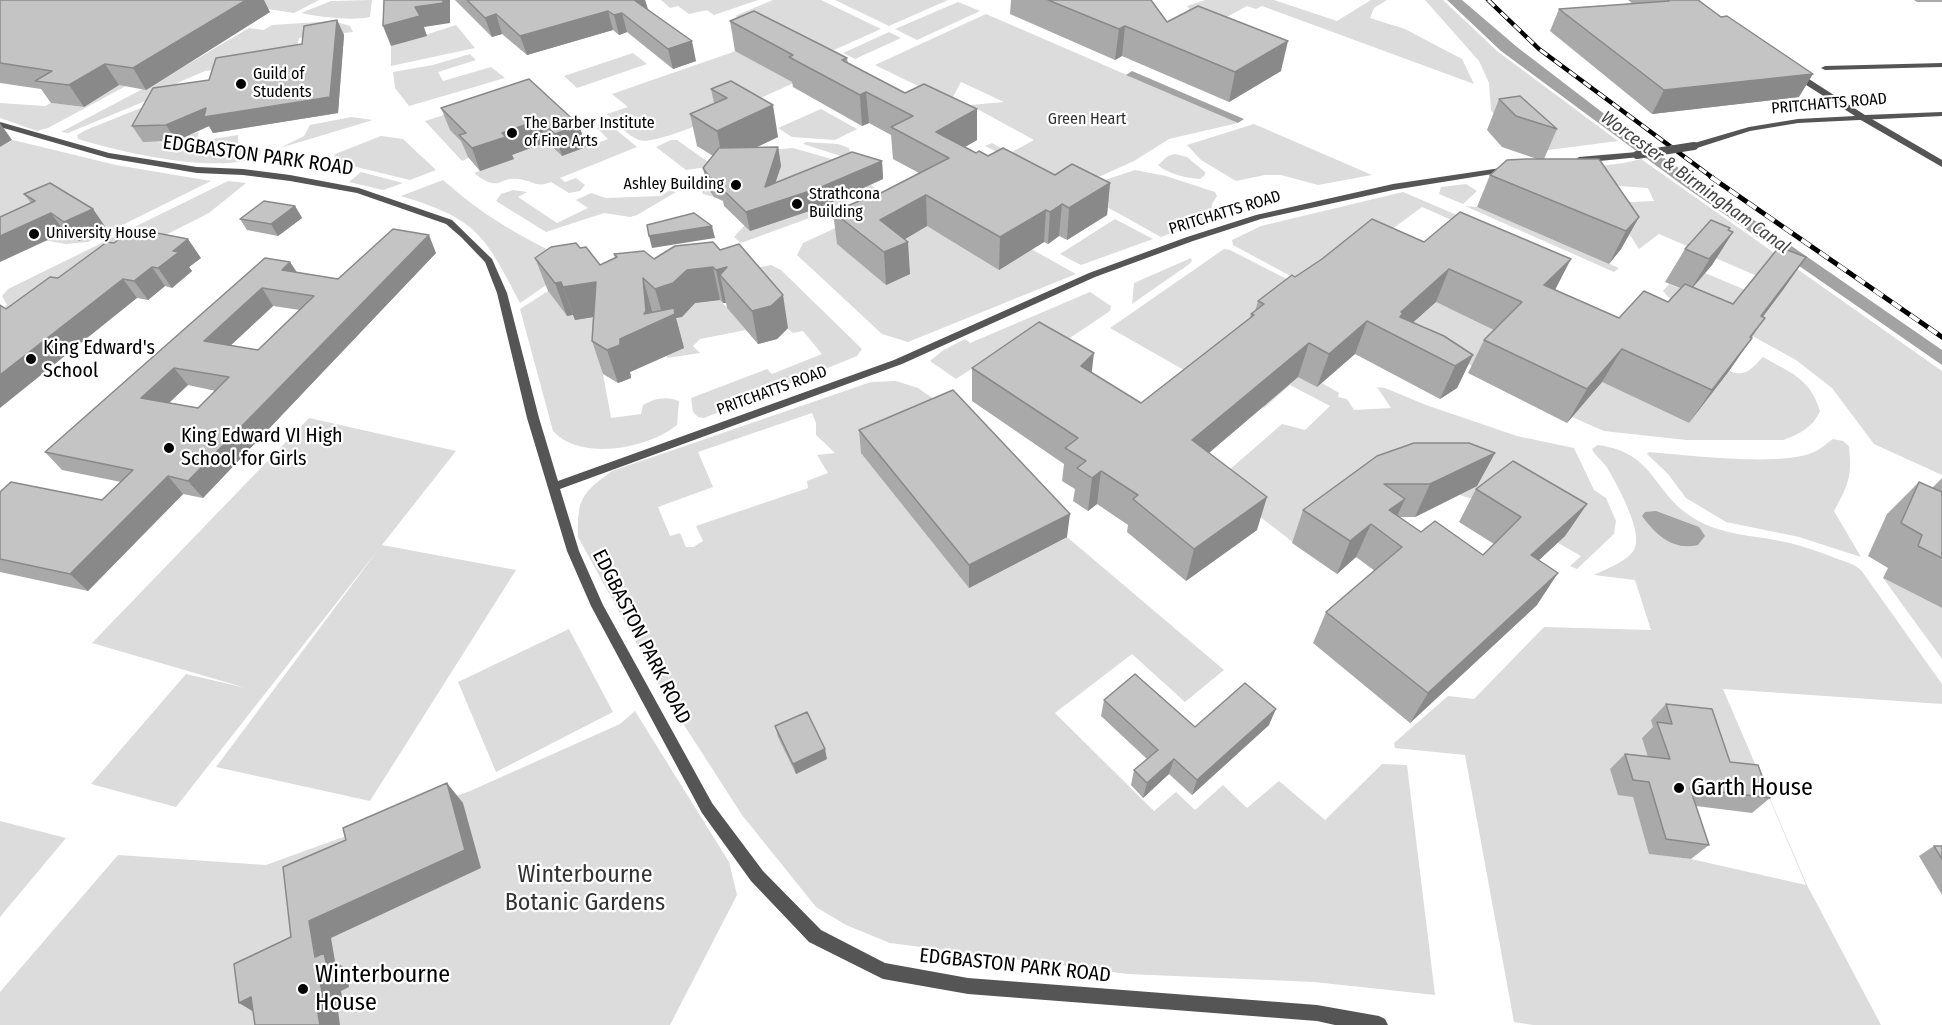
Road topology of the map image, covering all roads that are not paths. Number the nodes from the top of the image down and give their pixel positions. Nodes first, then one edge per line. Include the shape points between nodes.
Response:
1 (1942, 65) edge
2 (1825, 68) dead end
3 (1789, 70) edge
4 (1942, 114) edge
5 (1862, 117) junction
6 (0, 124) edge
7 (1568, 162) edge
8 (1942, 164) edge
9 (1521, 167) edge
10 (554, 487) junction
11 (1379, 1025) edge

1 - 2 street
3 - 5 street
4 - 5 street, PRITCHATTS ROAD
5 - 7 street, PRITCHATTS ROAD, bridge via 1798,121 1749,129 1694,146
5 - 8 street
6 - 10 street, EDGBASTON PARK ROAD via 108,155 197,170 290,178 359,191 449,222 489,261 502,293
9 - 10 street, PRITCHATTS ROAD via 1393,187 1259,217 1210,233 1092,275 898,362
10 - 11 street, EDGBASTON PARK ROAD via 573,551 597,606 707,808 758,876 815,936 883,971 968,986 1317,1013

